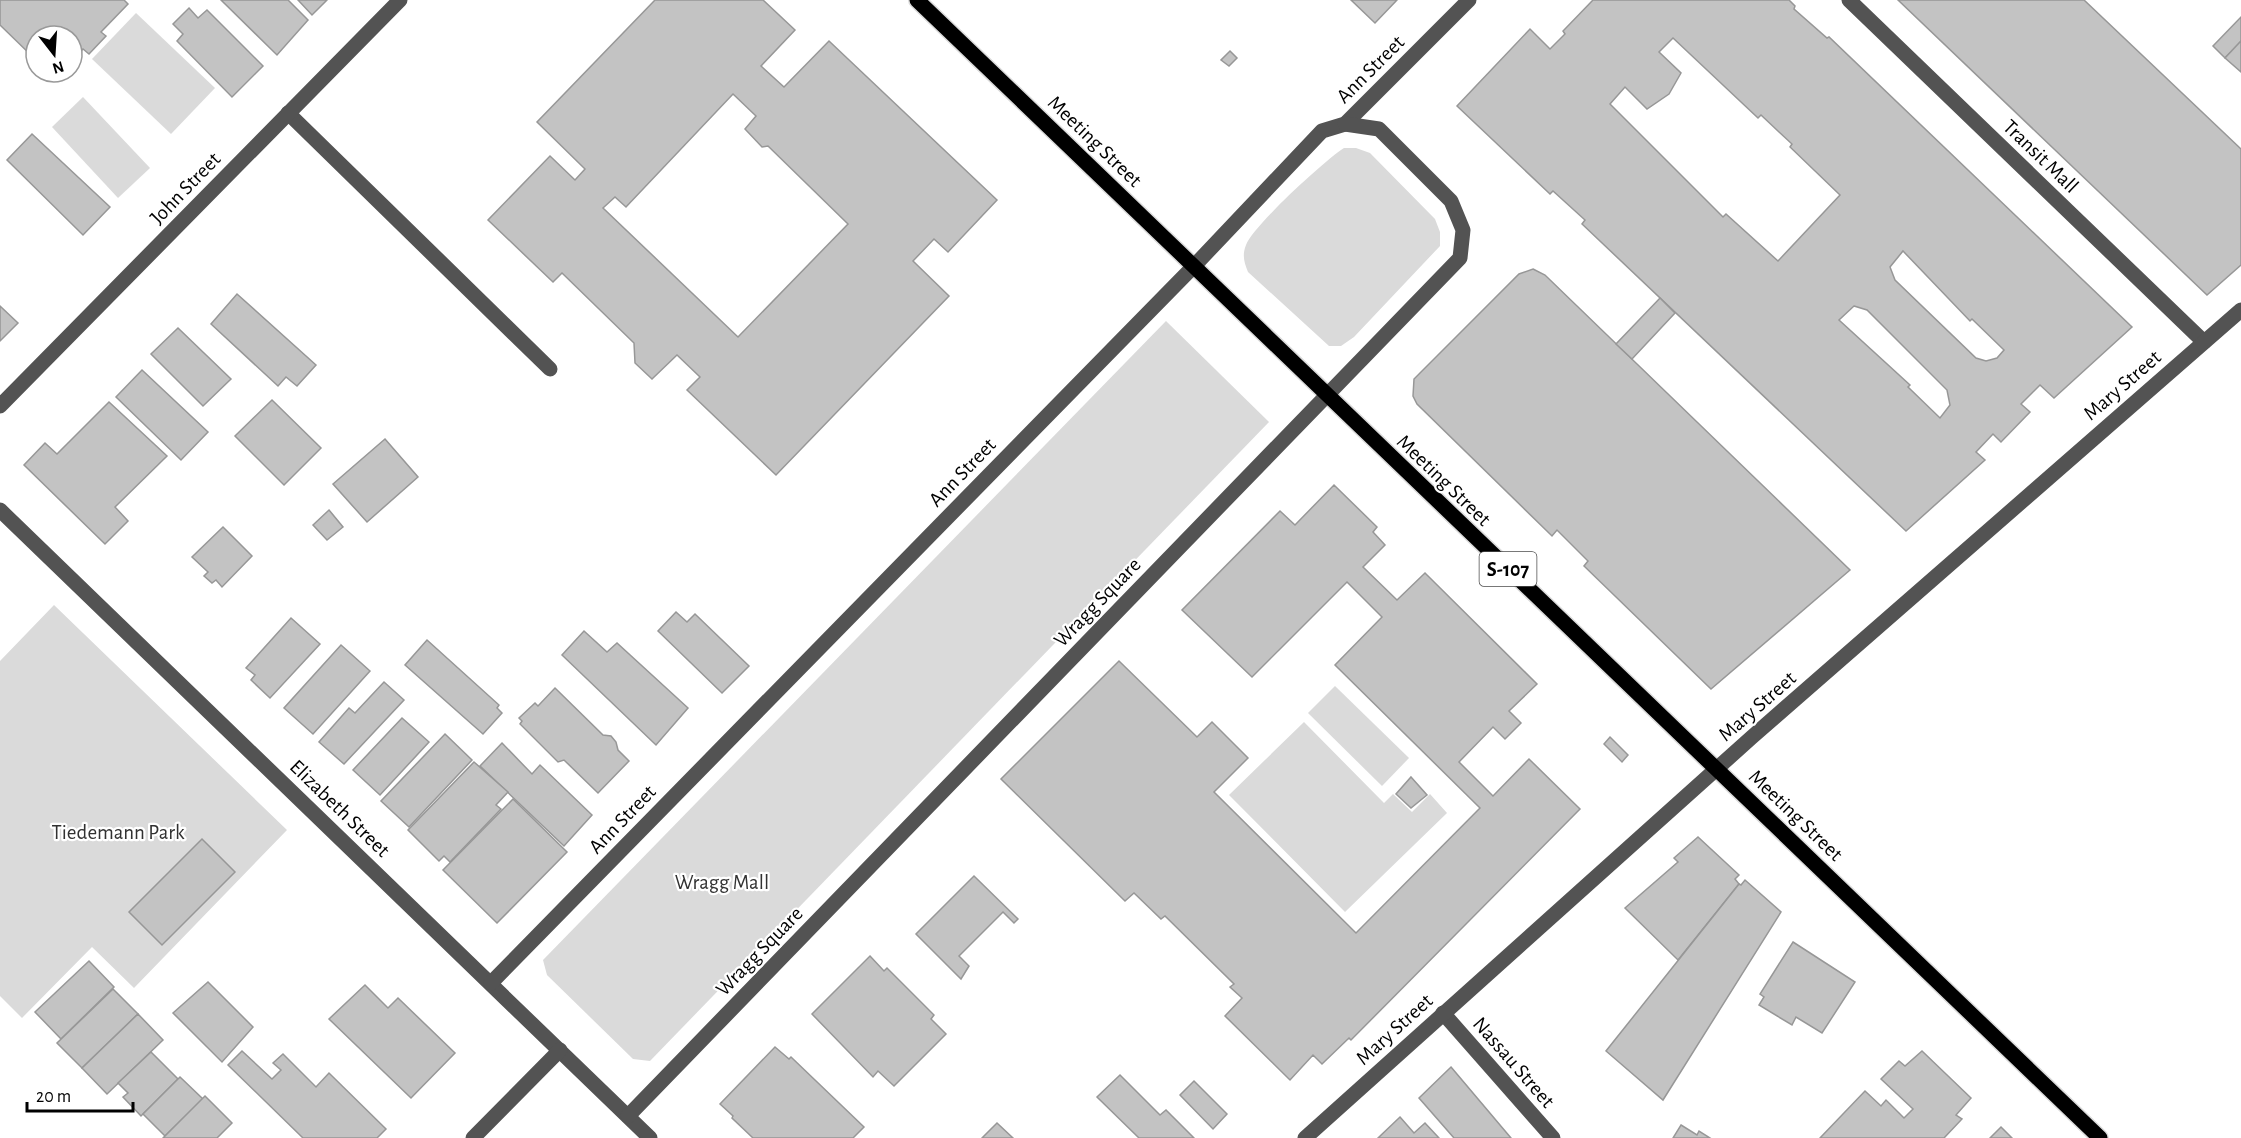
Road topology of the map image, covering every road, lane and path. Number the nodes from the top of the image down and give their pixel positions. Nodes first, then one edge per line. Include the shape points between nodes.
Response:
1 (400, 0) edge
2 (917, 0) edge
3 (1469, 0) edge
4 (1849, 0) edge
5 (288, 113) junction
6 (1345, 124) junction
7 (1195, 265) junction
8 (2241, 310) edge
9 (2204, 342) junction
10 (550, 369) dead end
11 (1326, 396) junction
12 (0, 405) edge
13 (0, 510) edge
14 (1718, 768) junction
15 (491, 982) junction
16 (1443, 1013) junction
17 (560, 1050) junction
18 (628, 1116) junction
19 (473, 1138) edge
20 (650, 1138) edge
21 (1305, 1138) edge
22 (1553, 1138) edge
23 (2100, 1138) edge

1 - 5 street, John Street
2 - 7 main road, Meeting Street / S-107
3 - 6 street, Ann Street
4 - 9 street, Transit Mall
5 - 10 street
5 - 12 street, John Street
6 - 7 street, Ann Street via 1322,131
6 - 11 street, Wragg Square via 1379,129 1451,201 1463,242 1460,258
7 - 11 main road, Meeting Street / S-107
7 - 15 street, Ann Street
8 - 9 street, Mary Street
9 - 14 street, Mary Street
11 - 14 main road, Meeting Street / S-107
11 - 18 street, Wragg Square
13 - 15 street, Elizabeth Street
14 - 16 street, Mary Street
14 - 23 main road, Meeting Street / S-107
15 - 17 street, Elizabeth Street
16 - 21 street, Mary Street
16 - 22 street, Nassau Street
17 - 18 street, Elizabeth Street
17 - 19 street
18 - 20 street, Elizabeth Street

